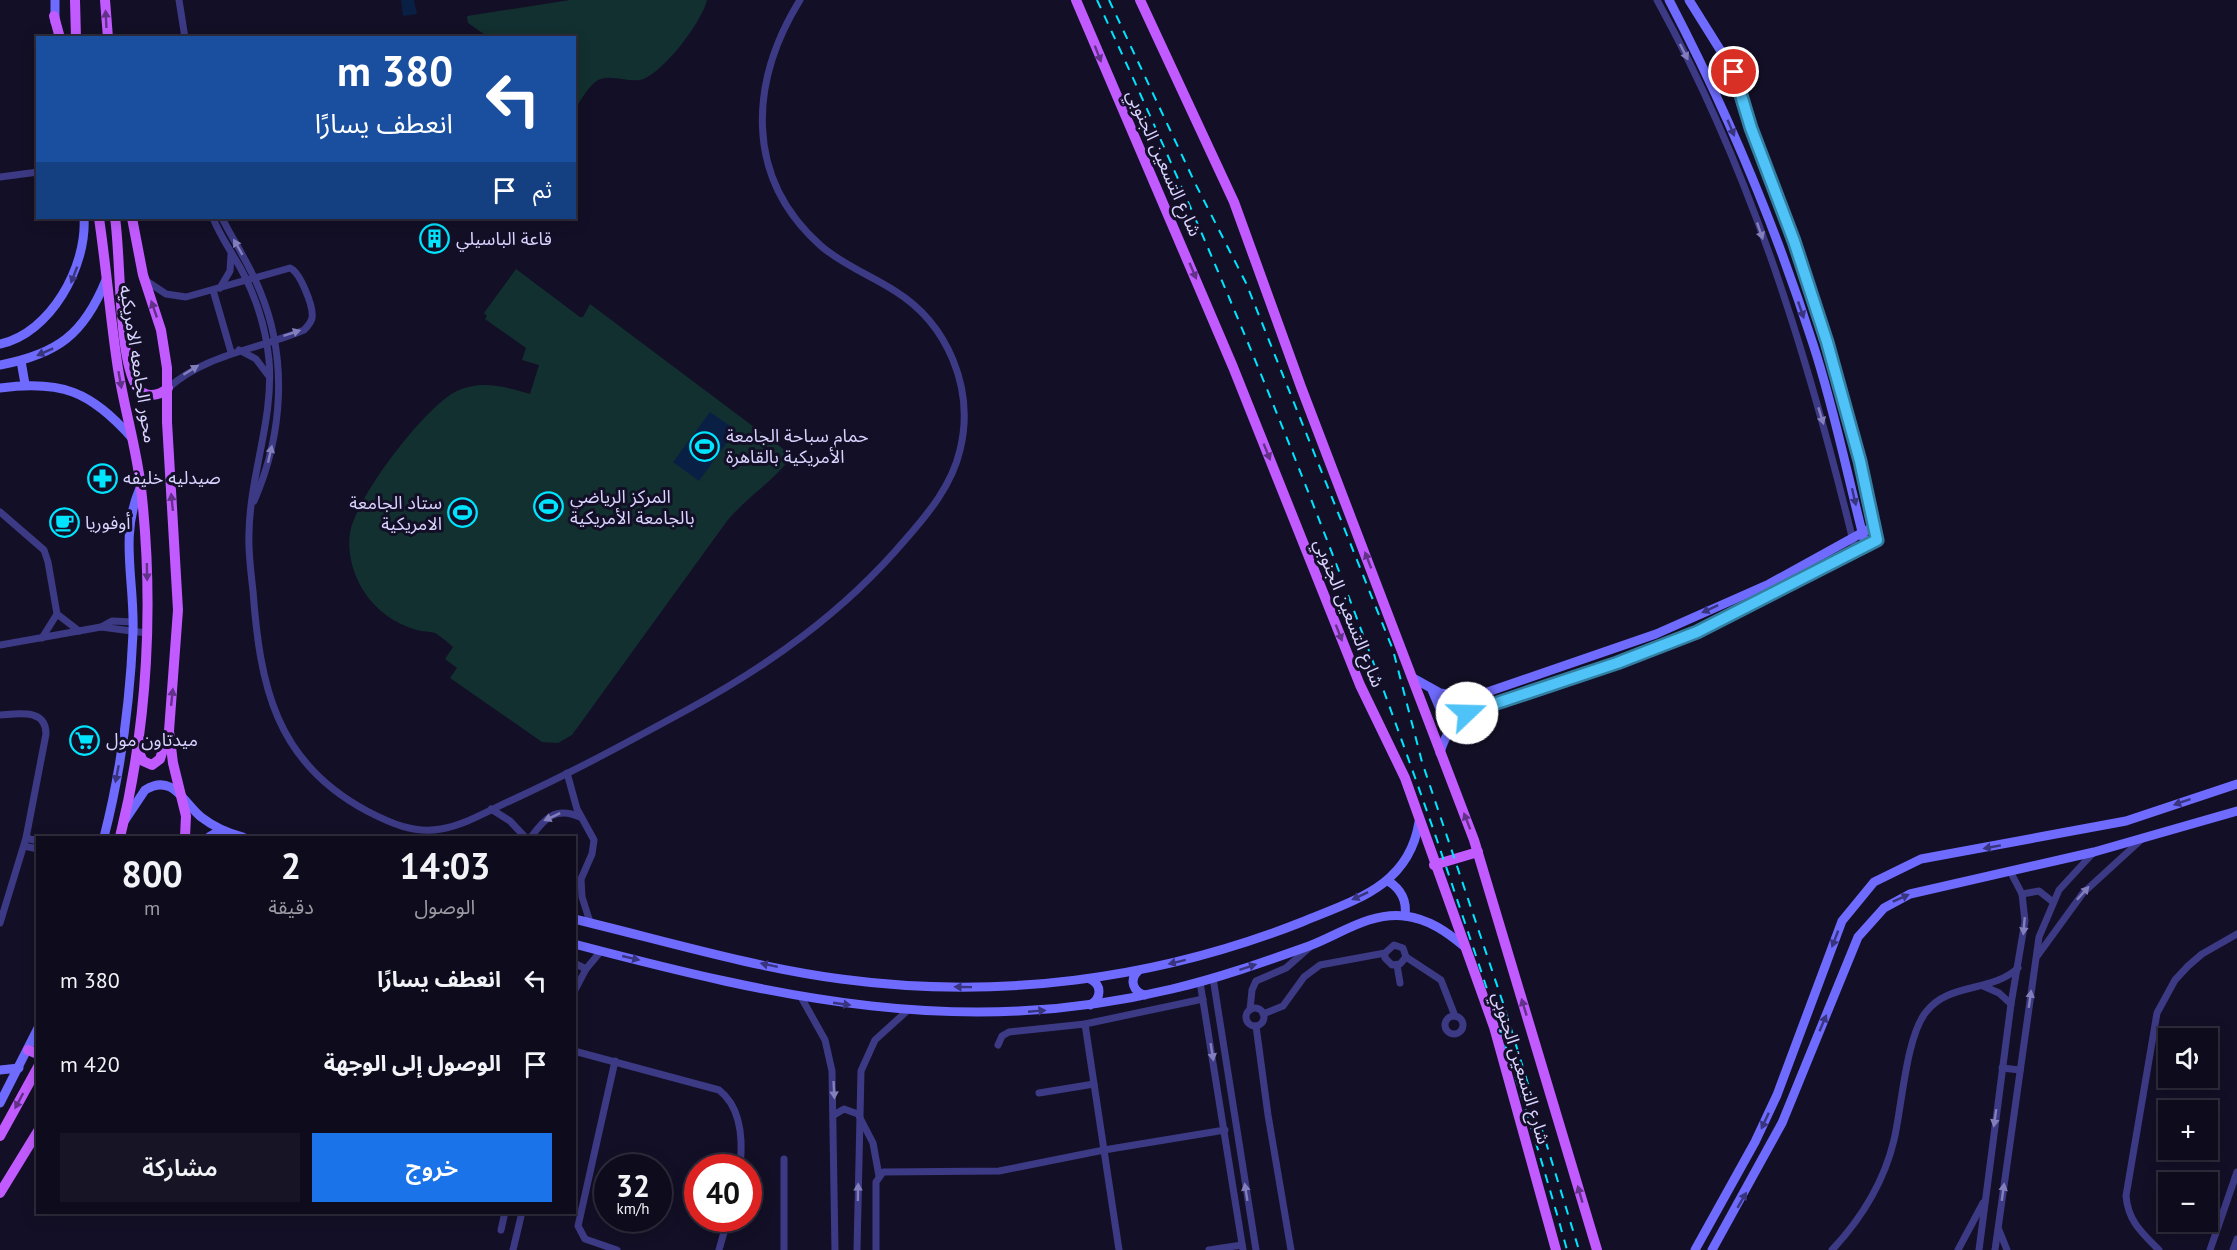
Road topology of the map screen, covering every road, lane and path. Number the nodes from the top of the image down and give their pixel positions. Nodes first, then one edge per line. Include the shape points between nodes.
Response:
1 (55, 0) edge
2 (75, 0) edge
3 (105, 0) edge
4 (179, 0) edge
5 (800, 0) edge
6 (1076, 0) edge
7 (1082, 0) edge
8 (1657, 0) edge
9 (1669, 0) edge
10 (1689, 0) edge
11 (1140, 2) edge
12 (1082, 13) junction
13 (54, 16) joint
14 (58, 36) edge
15 (76, 36) edge
16 (108, 36) edge
17 (184, 36) edge
18 (36, 172) edge
19 (0, 177) edge
20 (84, 219) edge
21 (99, 219) edge
22 (115, 219) edge
23 (132, 219) edge
24 (214, 219) edge
25 (223, 219) edge
26 (230, 252) junction
27 (107, 277) junction
28 (254, 277) junction
29 (144, 278) junction
30 (246, 279) junction
31 (217, 289) junction
32 (275, 339) junction
33 (266, 341) junction
34 (1827, 342) junction
35 (0, 344) edge
36 (1814, 345) junction
37 (239, 350) junction
38 (231, 352) junction
39 (21, 361) junction
40 (0, 365) edge
41 (270, 379) junction
42 (25, 384) junction
43 (0, 388) edge
44 (168, 388) junction
45 (133, 439) junction
46 (141, 488) junction
47 (250, 509) junction
48 (0, 512) edge
49 (1874, 526) junction
50 (1862, 532) junction
51 (1852, 538) junction
52 (1866, 547) junction
53 (1856, 553) junction
54 (57, 614) junction
55 (133, 627) junction
56 (79, 631) junction
57 (147, 633) junction
58 (42, 638) junction
59 (0, 645) edge
60 (1413, 678) junction
61 (1432, 690) junction
62 (0, 715) edge
63 (1449, 730) junction
64 (169, 731) junction
65 (136, 746) junction
66 (1440, 754) junction
67 (567, 773) junction
68 (2237, 784) edge
69 (182, 794) junction
70 (491, 809) junction
71 (2237, 811) edge
72 (580, 817) junction
73 (1419, 822) junction
74 (221, 830) junction
75 (122, 831) edge
76 (104, 836) edge
77 (185, 836) edge
78 (211, 836) edge
79 (240, 836) edge
80 (524, 836) edge
81 (532, 836) edge
82 (2142, 839) junction
83 (36, 841) edge
84 (25, 842) junction
85 (36, 848) edge
86 (1478, 852) junction
87 (2094, 852) junction
88 (1434, 865) junction
89 (2010, 871) junction
90 (578, 876) edge
91 (1388, 881) junction
92 (2022, 894) junction
93 (2053, 902) junction
94 (1405, 916) junction
95 (576, 919) edge
96 (590, 922) junction
97 (0, 923) edge
98 (2237, 934) edge
99 (1313, 944) junction
100 (576, 945) edge
101 (1467, 948) junction
102 (601, 951) junction
103 (1385, 953) junction
104 (1406, 957) junction
105 (2036, 957) junction
106 (576, 964) edge
107 (1397, 965) junction
108 (2018, 968) junction
109 (586, 969) junction
110 (1138, 971) junction
111 (1213, 978) junction
112 (1090, 979) junction
113 (1821, 981) junction
114 (1200, 982) junction
115 (1400, 983) dead end
116 (1983, 986) junction
117 (1838, 987) junction
118 (576, 989) edge
119 (1145, 995) junction
120 (801, 997) junction
121 (1203, 999) junction
122 (2011, 1004) junction
123 (1090, 1005) junction
124 (1250, 1010) junction
125 (907, 1011) junction
126 (1263, 1014) junction
127 (1455, 1016) dead end
128 (1221, 1023) junction
129 (1085, 1024) junction
130 (1207, 1026) junction
131 (1256, 1026) junction
132 (998, 1045) dead end
133 (576, 1051) edge
134 (33, 1052) edge
135 (615, 1061) junction
136 (20, 1068) junction
137 (2002, 1068) junction
138 (0, 1070) edge
139 (2020, 1070) junction
140 (36, 1071) edge
141 (1094, 1084) junction
142 (1039, 1093) dead end
143 (0, 1103) edge
144 (834, 1115) junction
145 (860, 1117) junction
146 (1224, 1130) junction
147 (36, 1134) edge
148 (0, 1136) edge
149 (1104, 1150) junction
150 (742, 1154) edge
151 (784, 1159) dead end
152 (2237, 1172) edge
153 (879, 1176) junction
154 (0, 1193) edge
155 (1986, 1196) junction
156 (505, 1214) edge
157 (522, 1214) edge
158 (1998, 1228) junction
159 (501, 1230) dead end
160 (724, 1232) edge
161 (2237, 1239) edge
162 (1243, 1247) edge
163 (513, 1250) edge
164 (617, 1250) edge
165 (720, 1250) edge
166 (784, 1250) edge
167 (836, 1250) edge
168 (857, 1250) edge
169 (876, 1250) edge
170 (1119, 1250) edge
171 (1209, 1250) edge
172 (1256, 1250) edge
173 (1291, 1250) edge
174 (1556, 1250) edge
175 (1597, 1250) edge
176 (1695, 1250) edge
177 (1712, 1250) edge
178 (1832, 1250) edge
179 (1958, 1250) edge
180 (1979, 1250) edge
181 (1995, 1250) edge
182 (2007, 1250) edge
183 (2159, 1250) edge
184 (2210, 1250) edge
185 (2233, 1250) edge

1 - 13 street
2 - 15 main road
16 -> 3 main road
4 - 17 street
5 - 67 street via 777,42 764,84 761,125 774,181 794,216 820,245 909,301 940,335 954,363 962,393 964,424 959,455 944,489 924,518 878,570 827,618 736,682
6 - 12 main road, شارع التسعين الجنوبي
7 - 12 main road
8 -> 51 street via 1717,119 1748,194 1827,435
9 -> 36 street via 1722,105 1764,202
10 - 34 street via 1737,81
60 -> 11 main road, شارع التسعين الجنوبي via 1300,387 1234,202
12 -> 73 main road, شارع التسعين الجنوبي via 1237,376 1360,685 1397,760
13 - 14 main road
18 - 19 street
20 -> 35 street via 79,258 69,286 28,330
21 - 27 main road, محور الجامعه الامريكيه
22 - 44 main road via 123,320 132,374 137,388 145,394 155,395
23 - 29 main road, محور الجامعه الامريكيه
24 - 26 street
28 -> 25 street
26 - 30 street
26 - 31 street via 230,271
27 -> 39 street via 78,330 45,353
27 -> 45 main road, محور الجامعه الامريكيه via 117,363
28 - 30 street
28 - 32 street
32 -> 28 street via 309,325 312,314 308,298 300,276 293,269
29 - 31 street via 172,296 193,296
44 -> 29 main road, محور الجامعه الامريكيه via 161,330
30 - 31 street
30 - 33 street
31 - 38 street
32 - 33 street
47 -> 32 street via 266,472 276,423 279,386
33 - 37 street
33 - 41 street
34 - 36 street
34 - 49 street
36 -> 50 street
37 - 38 street
37 - 41 street via 256,359
44 -> 38 street via 191,370
39 - 40 street
39 - 42 street
41 - 47 street
42 - 43 street
42 - 45 street via 63,387 87,397
64 -> 44 main road, محور الجامعه الامريكيه via 178,610
45 - 46 main road, محور الجامعه الامريكيه
46 - 55 street via 129,520
46 -> 57 main road, محور الجامعه الامريكيه via 147,560
47 - 70 street via 249,557 261,668 277,716 302,755 344,797 399,826 438,830
48 - 54 street via 44,550
49 - 50 street
49 - 52 street via 1877,540
50 - 51 street
50 - 52 street
51 - 53 street
51 -> 61 street via 1769,584 1613,650 1473,697
52 - 53 street
53 - 63 street via 1697,632 1617,663 1475,709
54 - 56 street
54 - 58 street
55 - 56 street via 112,621
55 - 57 street
55 -> 76 street via 120,761
56 - 58 street
57 - 65 main road, محور الجامعه الامريكيه
58 - 59 street
60 - 61 street
60 - 66 main road, شارع التسعين الجنوبي
61 - 63 street
62 - 84 street via 34,714 46,728
63 - 66 street
64 - 65 main road via 155,764 143,761
64 - 69 main road, محور الجامعه الامريكيه
65 - 75 main road, محور الجامعه الامريكيه
86 -> 66 main road, شارع التسعين الجنوبي
67 - 70 street
67 - 72 street
68 -> 113 street via 2126,821 1921,860 1890,872 1869,886 1842,921
69 - 74 street via 195,811
69 - 75 street via 171,786 151,786 141,795
69 - 77 main road, محور الجامعه الامريكيه
70 - 80 street
71 - 82 street
72 -> 81 street via 567,812 553,814 543,820
72 - 90 street via 594,840 592,854
73 - 88 main road, شارع التسعين الجنوبي
73 - 91 street via 1408,858
74 - 78 street
74 - 79 street
82 - 87 street
105 -> 82 street via 2084,893
83 - 84 street
84 - 85 street
84 - 97 street
86 - 88 main road
175 -> 86 main road, شارع التسعين الجنوبي
87 - 89 street
87 - 93 street via 2070,876
88 - 101 main road, شارع التسعين الجنوبي
89 - 92 street
117 -> 89 street via 1863,930 1892,902
90 - 96 street
91 - 94 street via 1401,893
91 -> 110 street via 1276,932
92 - 93 street via 2039,891
92 -> 108 street via 2025,921
93 - 105 street via 2039,937
94 - 99 street via 1365,921
94 - 101 street via 1440,928
95 - 96 street
112 -> 96 street via 971,987 840,979
98 - 183 street via 2188,966 2157,1012 2126,1206 2134,1225
111 -> 99 street
99 - 124 street via 1286,968 1256,981
100 - 102 street
101 - 174 main road, شارع التسعين الجنوبي via 1494,1028
102 - 109 street
102 -> 120 street
103 - 104 street via 1388,947 1397,945 1405,950
103 - 107 street via 1388,962
103 - 126 street via 1320,965 1304,977 1283,1006
104 - 107 street
104 - 127 street via 1441,980
139 -> 105 street
106 - 109 street
107 - 115 street
108 - 116 street via 2002,980
108 - 122 street
109 - 118 street
110 - 112 street
110 - 119 street via 1133,986
111 - 114 street
111 - 128 street
112 - 123 street via 1099,992
113 - 117 street
113 -> 176 street via 1795,1054 1764,1123
114 - 119 street
114 - 121 street
116 - 122 street
116 - 178 street via 1945,995 1925,1012 1918,1024 1884,1172 1861,1215
177 -> 117 street via 1782,1123
119 - 123 street
120 -> 125 street
120 -> 144 street via 830,1056
121 - 129 street
121 - 130 street
122 - 137 street
125 -> 123 street via 999,1013
124 - 126 street
124 - 131 street via 1247,1021
125 - 145 street via 875,1040 867,1054 861,1071
126 - 131 street via 1262,1022
128 - 130 street
172 -> 128 street
129 - 132 street via 1009,1032
129 - 141 street
130 -> 146 street
131 - 173 street
133 - 135 street
134 - 136 street
135 - 150 street via 713,1087 724,1094 731,1101 737,1120
135 - 164 street via 578,1226 585,1239
136 - 138 street
136 - 143 street
137 - 139 street
137 -> 155 street
158 -> 139 street
140 -> 148 main road
141 - 142 street
141 - 149 street
144 - 145 street via 848,1109
144 - 167 street
145 - 153 street via 873,1143
168 -> 145 street
146 - 149 street
146 - 162 street
147 - 154 main road
149 - 153 street via 999,1171 893,1170
149 - 170 street
151 - 166 street
152 - 184 street
153 - 169 street via 875,1190
155 - 179 street
155 - 180 street
156 - 159 street
157 - 163 street
158 - 181 street
158 - 182 street
160 - 165 street
161 - 185 street
162 - 171 street

